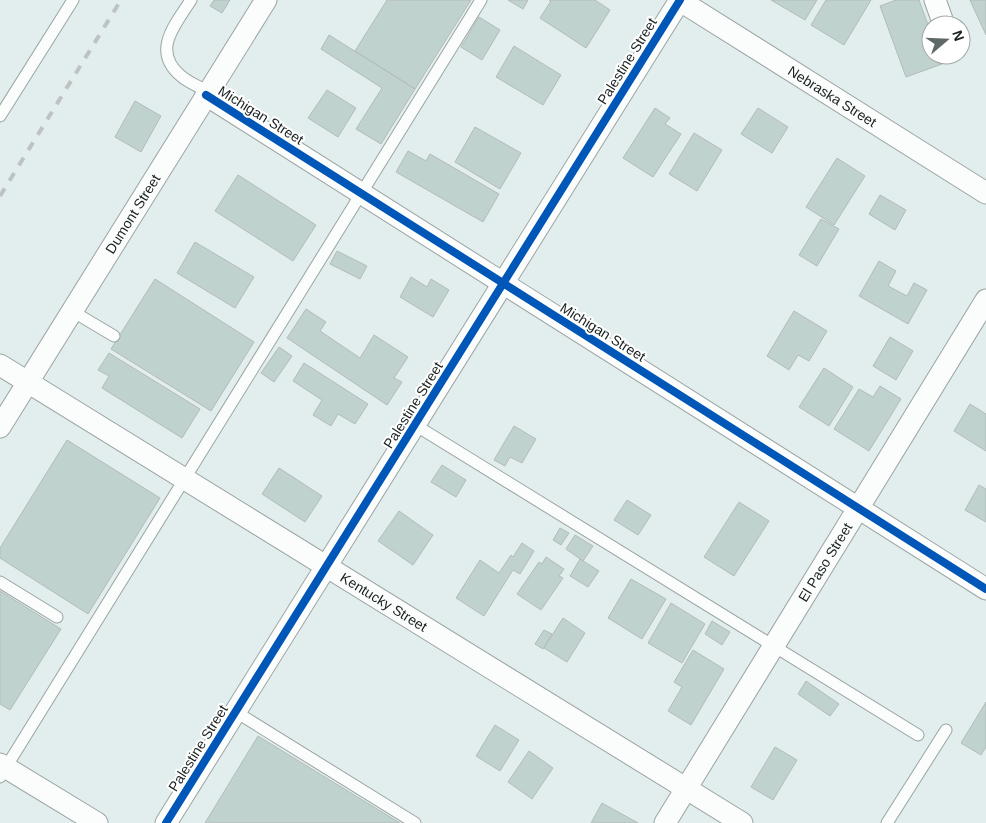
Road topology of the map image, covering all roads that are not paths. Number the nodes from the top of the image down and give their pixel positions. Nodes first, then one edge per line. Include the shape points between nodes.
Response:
1 (73, 0) edge
2 (191, 0) edge
3 (266, 0) edge
4 (481, 0) edge
5 (679, 0) edge
6 (935, 0) edge
7 (940, 15) edge
8 (208, 93) junction
9 (0, 116) edge
10 (361, 193) junction
11 (986, 193) edge
12 (503, 284) junction
13 (986, 300) edge
14 (72, 311) junction
15 (114, 336) dead end
16 (0, 365) edge
17 (28, 382) junction
18 (415, 425) junction
19 (0, 427) edge
20 (184, 479) junction
21 (859, 508) junction
22 (326, 567) junction
23 (0, 582) edge
24 (986, 588) edge
25 (56, 617) dead end
26 (773, 646) junction
27 (236, 712) junction
28 (946, 730) dead end
29 (918, 735) dead end
30 (2, 770) edge
31 (686, 789) junction
32 (96, 823) edge
33 (166, 823) edge
34 (416, 823) edge
35 (665, 823) edge
36 (742, 823) edge
37 (887, 823) edge

1 - 9 lane
2 - 8 lane via 170,33 166,53 170,66
3 - 8 street, Dumont Street
4 - 10 lane
5 - 11 street, Nebraska Street
5 - 12 street, Palestine Street
6 - 7 street
8 - 10 street, Michigan Street
8 - 14 street, Dumont Street
10 - 12 street, Michigan Street
10 - 20 lane
12 - 18 street, Palestine Street
12 - 21 street, Michigan Street
13 - 21 street, El Paso Street
14 - 15 lane
14 - 17 street, Dumont Street
16 - 17 street, Kentucky Street
17 - 19 street, Dumont Street
17 - 20 street, Kentucky Street
18 - 22 street, Palestine Street
18 - 26 lane
20 - 22 street, Kentucky Street
20 - 30 lane
21 - 24 street, Michigan Street
21 - 26 street, El Paso Street
22 - 27 street, Palestine Street
22 - 31 street, Kentucky Street
23 - 25 lane
26 - 29 lane
26 - 31 street, El Paso Street
27 - 33 street, Palestine Street
27 - 34 lane
28 - 37 lane
30 - 32 street
31 - 35 street, El Paso Street
31 - 36 street, Kentucky Street

